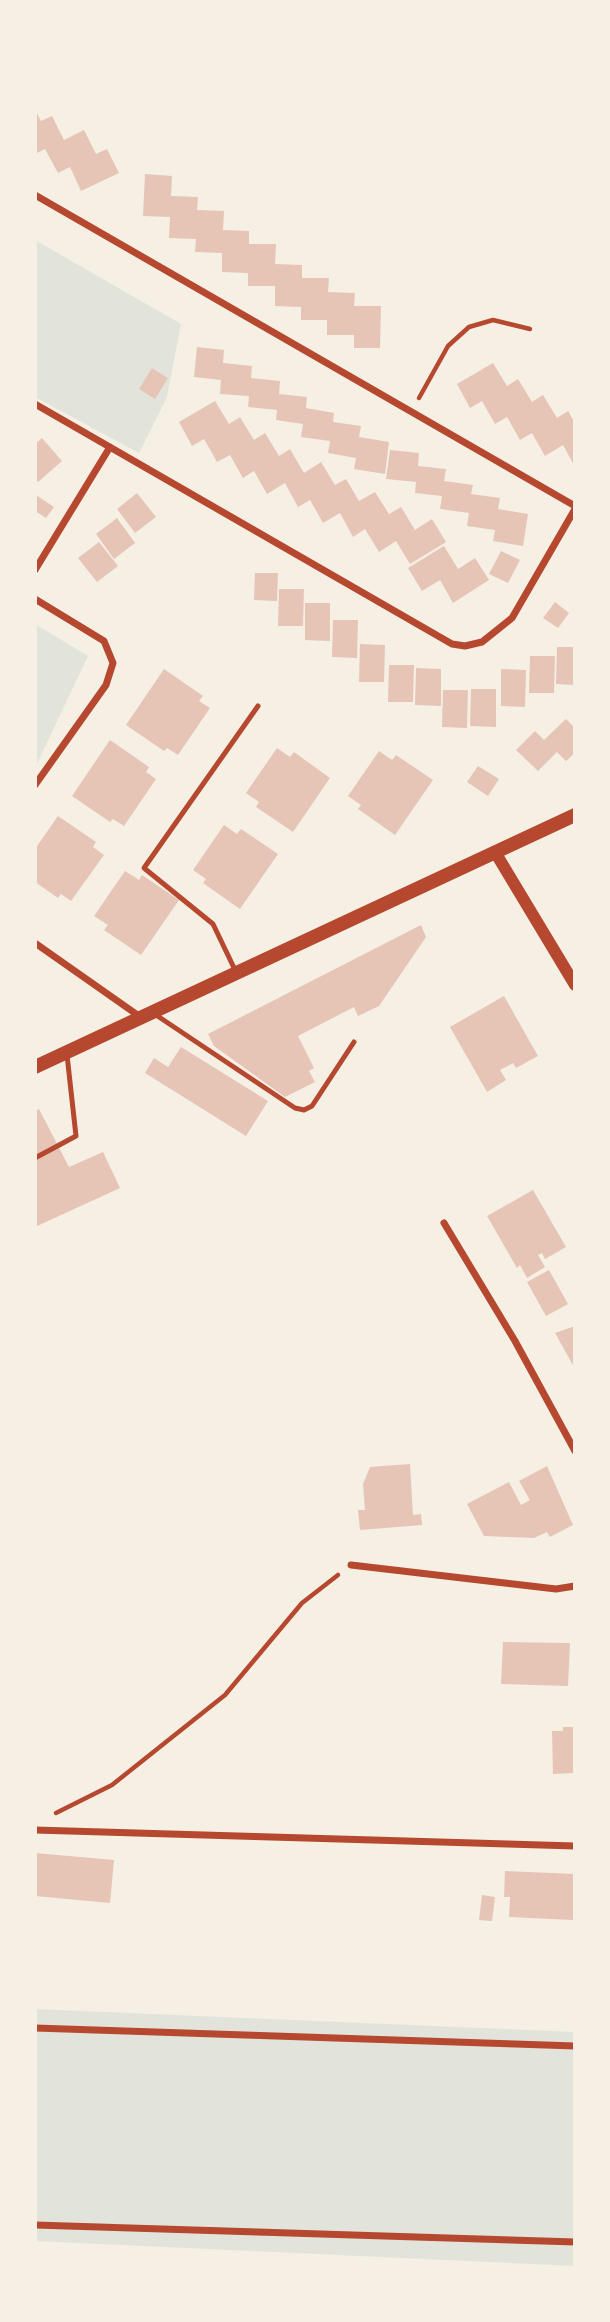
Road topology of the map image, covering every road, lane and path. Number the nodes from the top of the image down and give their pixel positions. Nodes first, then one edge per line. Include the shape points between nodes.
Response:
1 (35, 195) edge
2 (530, 330) dead end
3 (35, 404) edge
4 (411, 411) junction
5 (110, 447) junction
6 (575, 508) edge
7 (35, 570) edge
8 (35, 599) edge
9 (258, 706) dead end
10 (35, 785) edge
11 (575, 815) edge
12 (495, 852) junction
13 (35, 943) edge
14 (236, 972) junction
15 (575, 985) edge
16 (145, 1014) junction
17 (354, 1042) dead end
18 (66, 1052) junction
19 (35, 1067) edge
20 (35, 1158) edge
21 (444, 1223) dead end
22 (575, 1451) edge
23 (351, 1565) joint
24 (575, 1586) edge
25 (46, 1816) dead end
26 (35, 1830) edge
27 (575, 1846) edge
28 (35, 2028) edge
29 (575, 2046) edge
30 (35, 2225) edge
31 (575, 2242) edge

1 - 4 street
2 - 4 path via 493,320 469,327 448,346
3 - 5 street
4 - 6 street
5 - 6 street via 434,637 465,646 482,642 512,618
5 - 7 street
8 - 10 street via 104,641 113,663 106,685
9 - 14 lane via 144,868 213,924
11 - 12 main road
12 - 14 main road
12 - 15 street
13 - 16 street
14 - 16 main road
16 - 17 lane via 304,1110 313,1106
16 - 18 main road
18 - 19 main road
18 - 20 lane via 76,1136
21 - 22 street
23 - 24 street via 555,1589
23 - 25 path via 302,1603 225,1695 112,1784
26 - 27 street
28 - 29 street
30 - 31 street

